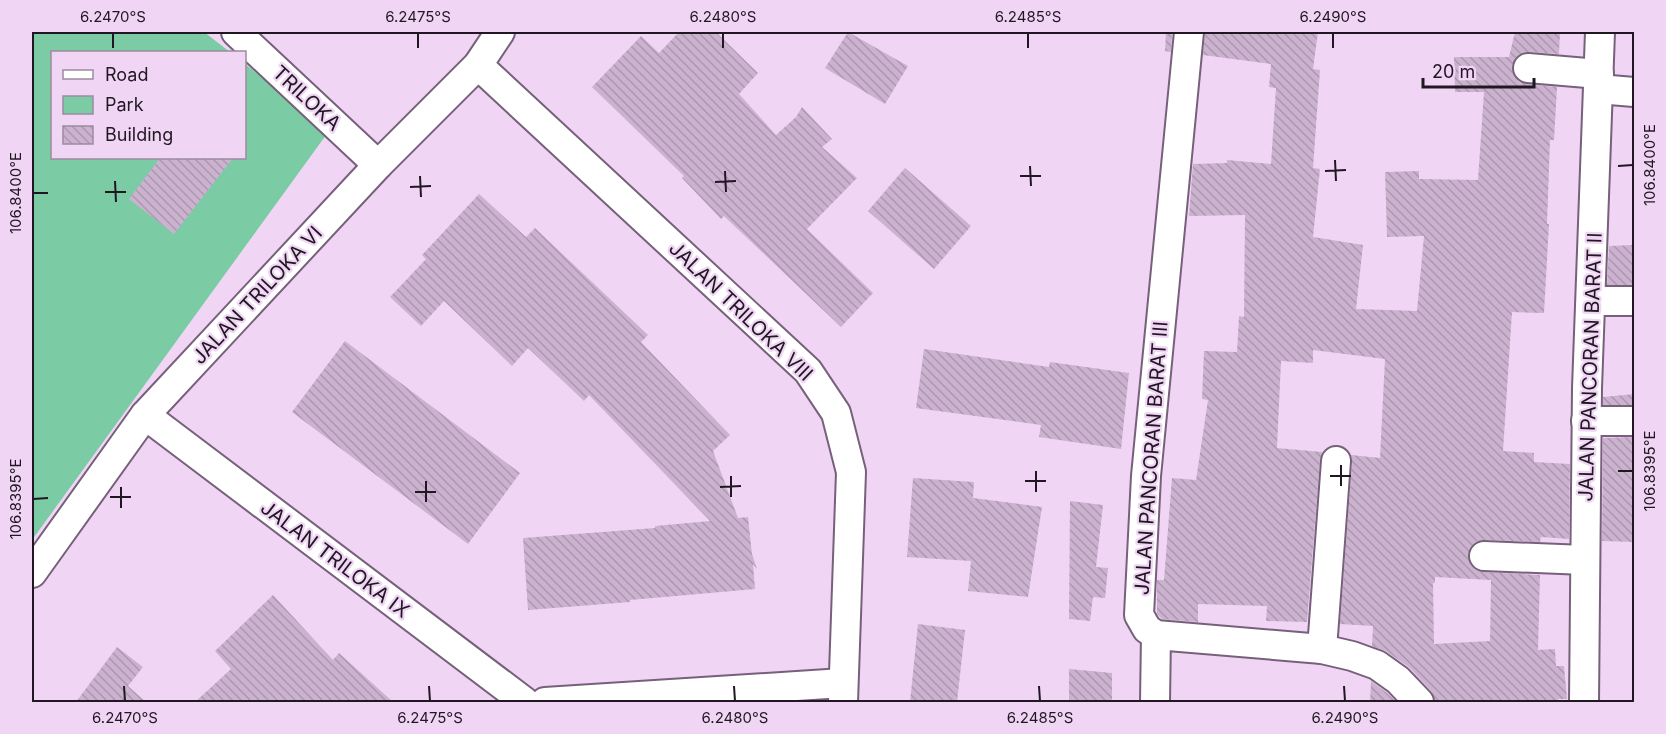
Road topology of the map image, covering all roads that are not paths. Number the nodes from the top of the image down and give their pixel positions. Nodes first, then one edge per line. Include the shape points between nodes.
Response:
1 (236, 32) edge
2 (500, 32) edge
3 (1189, 32) edge
4 (1600, 32) edge
5 (478, 65) junction
6 (1528, 68) dead end
7 (1598, 82) junction
8 (1635, 92) edge
9 (378, 165) junction
10 (1592, 300) junction
11 (1635, 300) edge
12 (145, 415) junction
13 (1586, 421) junction
14 (1635, 421) edge
15 (1336, 461) dead end
16 (1484, 556) dead end
17 (1585, 560) junction
18 (32, 573) edge
19 (1156, 635) junction
20 (1322, 649) junction
21 (843, 693) edge
22 (525, 702) edge
23 (545, 702) edge
24 (1155, 702) edge
25 (1419, 702) edge
26 (1584, 702) edge

1 - 9 street, TRILOKA
2 - 5 street, JALAN TRILOKA VI
3 - 19 street, JALAN PANCORAN BARAT III via 1146,476 1139,615
4 - 7 street, JALAN PANCORAN BARAT II
5 - 9 street, JALAN TRILOKA VI
5 - 21 street, JALAN TRILOKA VIII via 808,371 836,413 851,472
6 - 7 street
7 - 8 street
7 - 10 street, JALAN PANCORAN BARAT II
9 - 12 street, JALAN TRILOKA VI
10 - 11 street
10 - 13 street, JALAN PANCORAN BARAT II
12 - 18 street, JALAN TRILOKA VI
12 - 22 street, JALAN TRILOKA IX
13 - 14 street
13 - 17 street, JALAN PANCORAN BARAT II
15 - 20 street
16 - 17 street
17 - 26 street, JALAN PANCORAN BARAT II
19 - 20 street
19 - 24 street
20 - 25 street via 1377,665
21 - 23 street

